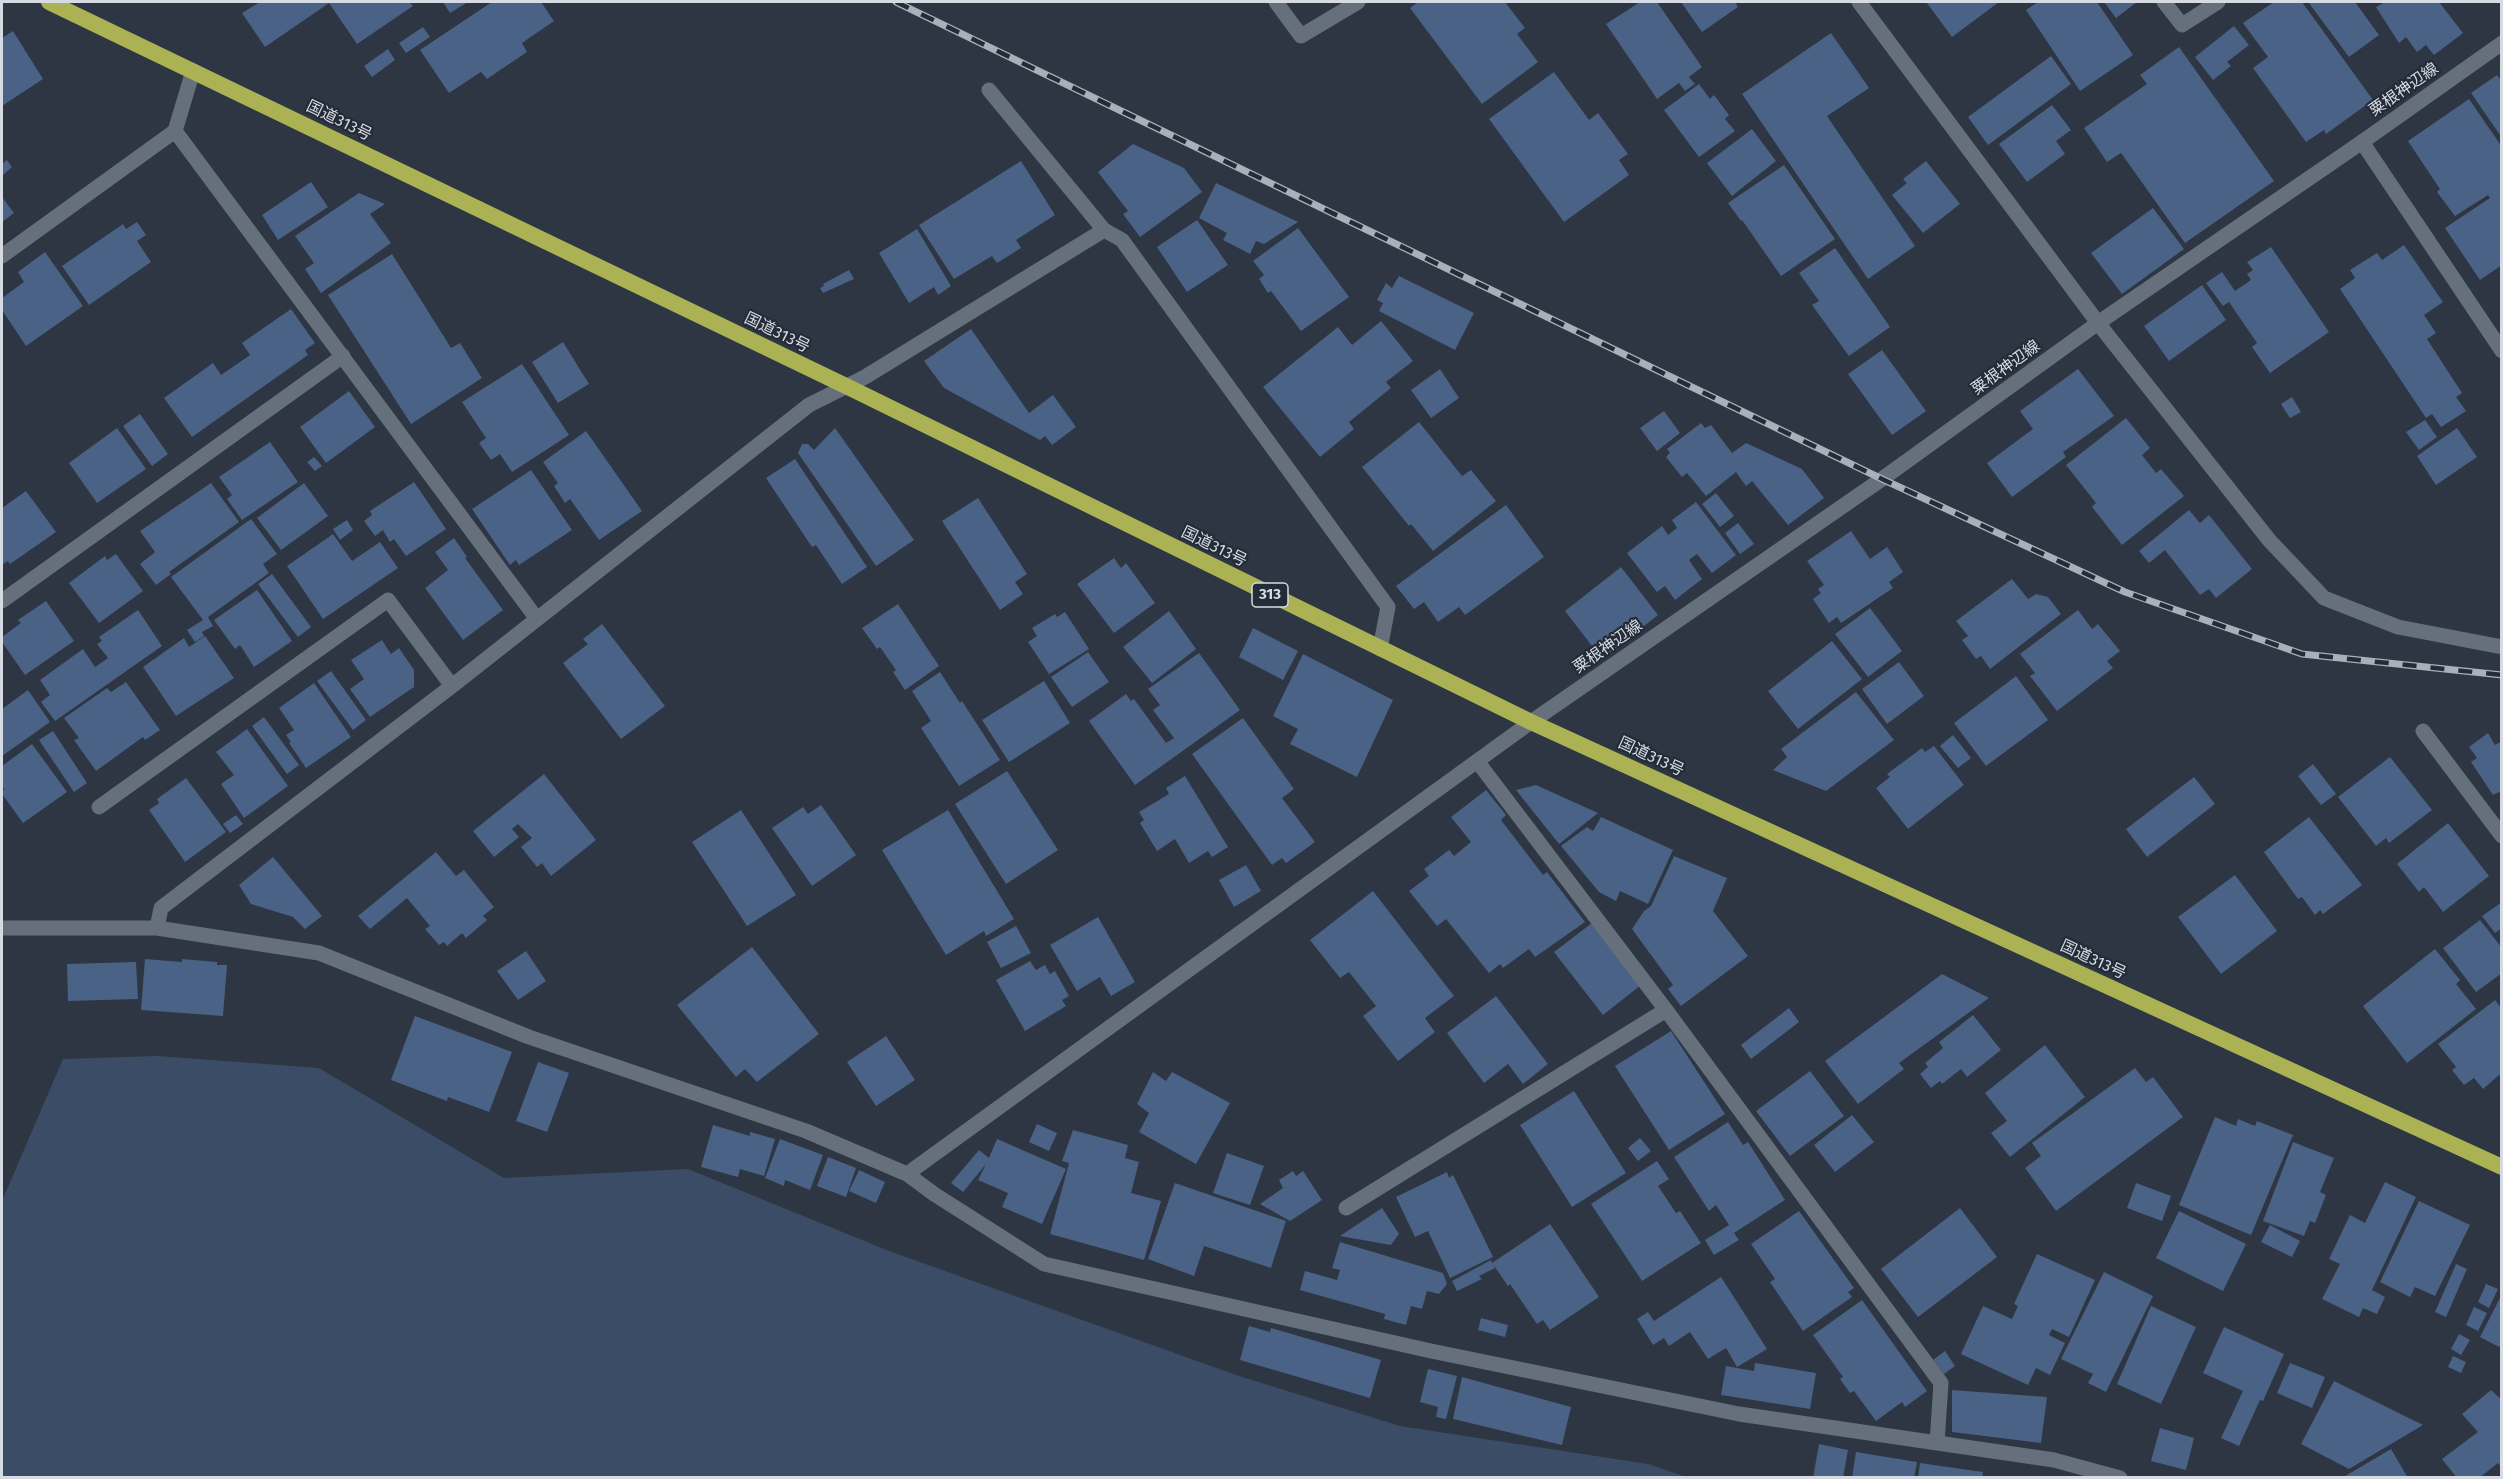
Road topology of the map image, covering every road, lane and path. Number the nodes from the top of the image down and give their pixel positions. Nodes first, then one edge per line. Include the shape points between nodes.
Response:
1 (49, 2) edge
2 (1276, 2) edge
3 (1358, 2) edge
4 (1859, 2) edge
5 (2164, 2) edge
6 (2218, 2) edge
7 (2502, 42) edge
8 (193, 71) junction
9 (989, 90) dead end
10 (175, 130) junction
11 (2362, 142) junction
12 (1104, 230) junction
13 (2, 256) edge
14 (2098, 323) junction
15 (2502, 351) edge
16 (343, 356) junction
17 (848, 387) junction
18 (2, 601) edge
19 (537, 619) junction
20 (2502, 647) edge
21 (1380, 649) junction
22 (452, 686) junction
23 (1530, 722) junction
24 (2423, 731) dead end
25 (1477, 761) junction
26 (99, 807) dead end
27 (2502, 836) edge
28 (2, 928) edge
29 (157, 928) junction
30 (1666, 1010) junction
31 (2502, 1167) edge
32 (907, 1174) junction
33 (1347, 1208) dead end
34 (1937, 1443) junction
35 (2120, 1478) edge

1 - 8 highway, 国道313号 / 313
2 - 3 street via 1301,36
4 - 14 street
5 - 6 street via 2182,25
7 - 11 street, 粟根神辺線
8 - 10 street
8 - 17 highway, 国道313号 / 313
9 - 12 street
10 - 13 street
10 - 16 street
11 - 14 street, 粟根神辺線
11 - 15 street
12 - 17 street
12 - 21 street via 1122,240 1388,607
14 - 20 street via 2269,540 2324,598 2398,627
14 - 23 street, 粟根神辺線 via 1882,479
16 - 18 street
16 - 19 street
17 - 19 street via 809,405
17 - 21 highway, 国道313号 / 313
19 - 22 street
21 - 23 highway, 国道313号 / 313
22 - 26 street via 388,600
22 - 29 street via 162,908
23 - 25 street, 粟根神辺線
23 - 31 highway, 国道313号 / 313
24 - 27 street
25 - 30 street
25 - 32 street, 粟根神辺線
28 - 29 street
29 - 32 street via 319,953 529,1037 806,1131
30 - 33 street
30 - 34 street via 1941,1383
32 - 34 street via 1044,1264 1431,1351 1739,1414
34 - 35 street via 2054,1460

